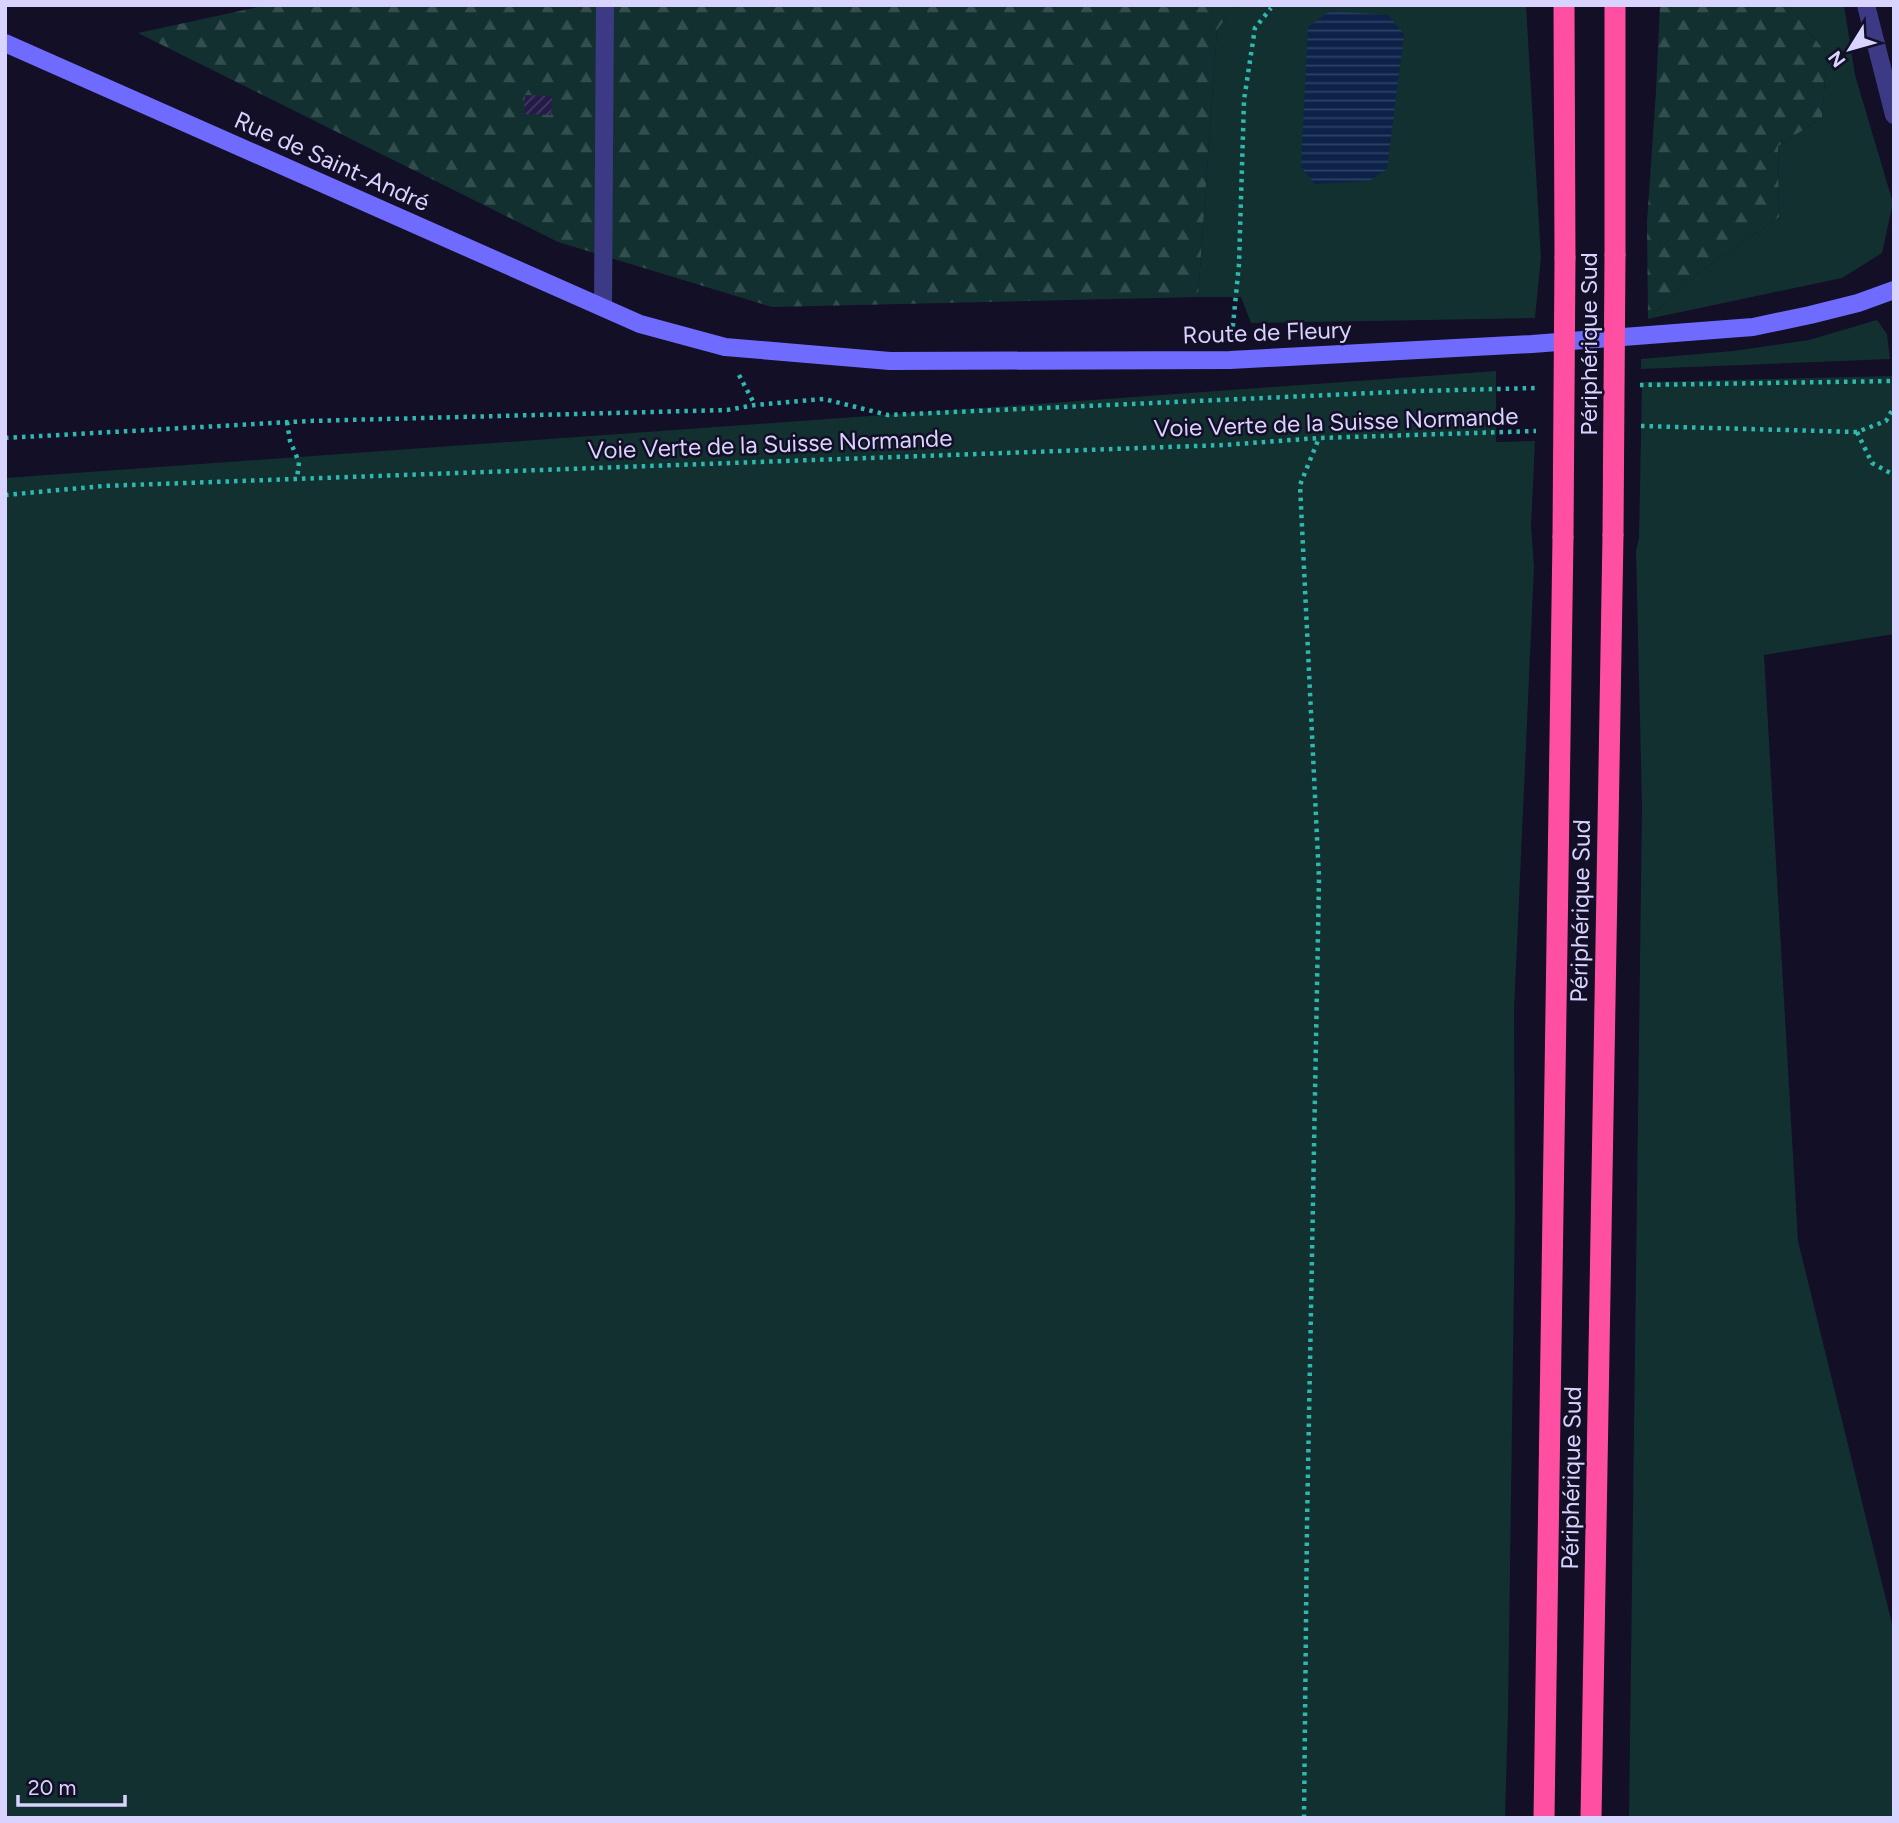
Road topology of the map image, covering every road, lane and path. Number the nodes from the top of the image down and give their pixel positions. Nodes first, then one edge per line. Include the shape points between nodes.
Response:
1 (605, 5) edge
2 (1564, 5) edge
3 (1615, 5) edge
4 (1866, 5) edge
5 (1271, 8) dead end
6 (5, 43) edge
7 (1894, 115) edge
8 (1894, 290) edge
9 (603, 307) junction
10 (640, 324) joint
11 (1230, 360) junction
12 (1894, 381) edge
13 (1636, 385) dead end
14 (1540, 388) dead end
15 (1894, 407) edge
16 (287, 422) junction
17 (1636, 426) dead end
18 (1536, 431) dead end
19 (1857, 432) junction
20 (5, 438) edge
21 (1319, 438) junction
22 (1894, 475) edge
23 (298, 479) junction
24 (5, 495) edge
25 (1304, 1818) edge
26 (1544, 1818) edge
27 (1591, 1818) edge

1 - 9 street
2 - 26 highway, Périphérique Sud, bridge via 1563,537
3 - 27 highway, Périphérique Sud, bridge via 1613,535
4 - 7 street
5 - 11 path via 1255,28 1244,100 1239,264
6 - 9 street, Rue de Saint-André
8 - 11 street, Route de Fleury via 1753,327
9 - 10 street, Rue de Saint-André
10 - 11 street, Route de Fleury via 725,347 890,361
12 - 13 path
14 - 16 path via 888,415 824,399 727,410
15 - 19 path via 1886,421
16 - 20 path
16 - 23 path via 299,462
17 - 19 path
18 - 21 path, Voie Verte de la Suisse Normande
19 - 22 path via 1872,463
21 - 23 path, Voie Verte de la Suisse Normande
21 - 25 path via 1300,485 1319,879
23 - 24 path, Voie Verte de la Suisse Normande via 103,486

